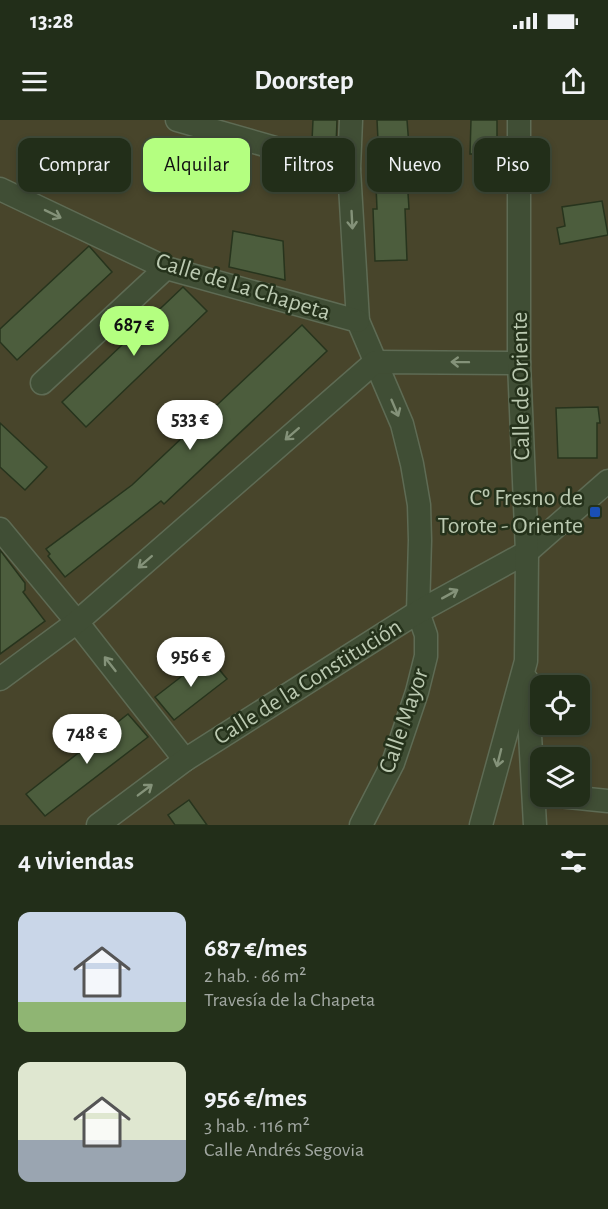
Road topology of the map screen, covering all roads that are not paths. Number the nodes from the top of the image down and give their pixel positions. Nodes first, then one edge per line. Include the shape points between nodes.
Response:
1 (177, 120) edge
2 (351, 120) edge
3 (519, 120) edge
4 (350, 138) edge
5 (262, 144) edge
6 (0, 189) edge
7 (350, 192) edge
8 (166, 268) junction
9 (357, 321) junction
10 (375, 362) junction
11 (519, 363) junction
12 (42, 383) dead end
13 (608, 481) edge
14 (0, 529) edge
15 (526, 552) junction
16 (418, 612) junction
17 (76, 622) junction
18 (526, 661) junction
19 (0, 679) edge
20 (507, 729) junction
21 (530, 731) joint
22 (185, 759) junction
23 (590, 799) edge
24 (608, 801) edge
25 (536, 807) edge
26 (98, 825) edge
27 (361, 825) edge
28 (481, 825) edge
29 (535, 825) edge

1 - 5 street
2 - 4 street
3 - 11 street, Calle de Oriente
6 -> 8 street, Calle de La Chapeta
7 -> 9 street
8 - 9 street, Calle de La Chapeta
8 - 12 street
9 - 10 street, Calle Mayor
11 -> 10 street
10 -> 16 street, Calle Mayor via 402,424 412,464 420,529
10 -> 17 street
11 - 15 street, Calle de Oriente
13 - 15 street, Calle de la Constitución
14 - 17 street
16 -> 15 street, Calle de la Constitución
15 - 18 street, Calle de Oriente
16 - 22 street, Calle de la Constitución
16 - 27 street, Calle Mayor via 426,635 426,656 417,692 393,763
17 - 19 street
22 -> 17 street
18 - 20 street, Calle de Oriente
18 - 21 street
20 - 21 street
20 -> 28 street, Calle de Oriente
26 -> 22 street, Calle de la Constitución
23 - 24 street
25 - 29 street

